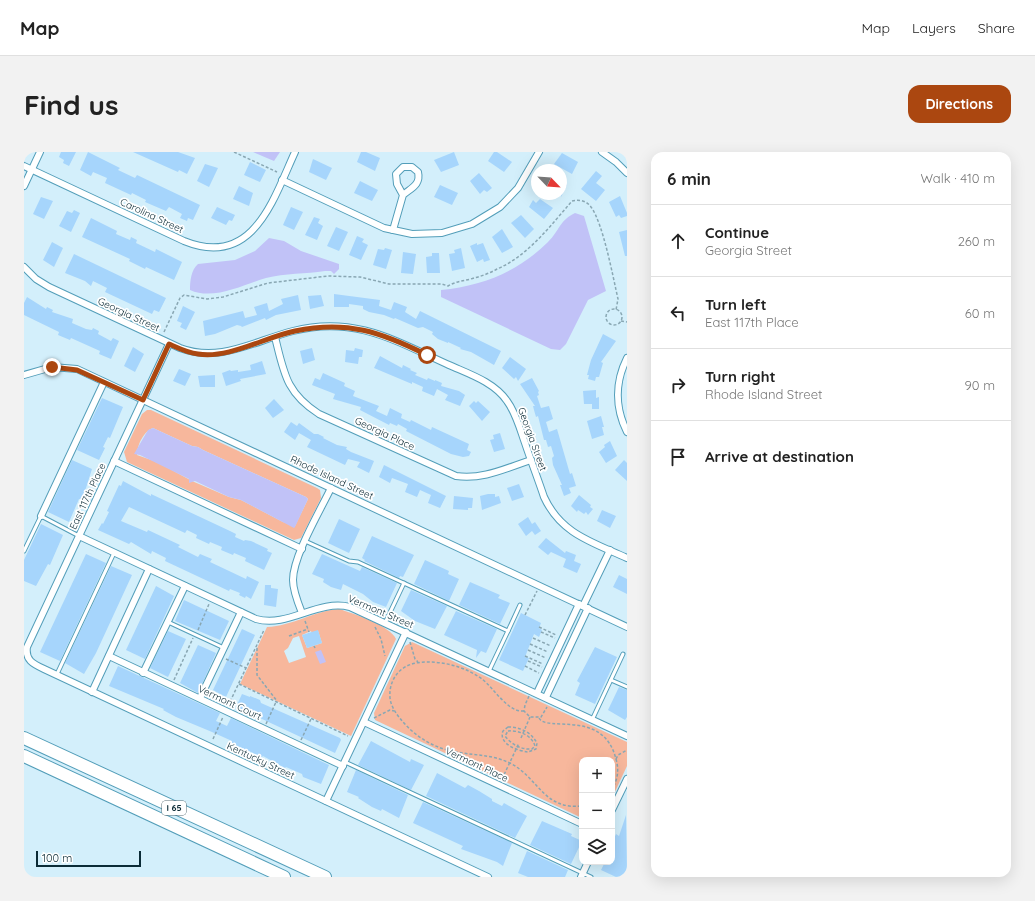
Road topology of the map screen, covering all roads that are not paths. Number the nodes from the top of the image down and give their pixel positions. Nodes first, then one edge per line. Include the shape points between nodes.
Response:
1 (40, 152) edge
2 (295, 152) edge
3 (539, 152) edge
4 (602, 152) edge
5 (24, 166) edge
6 (32, 170) junction
7 (627, 172) edge
8 (282, 180) junction
9 (24, 186) edge
10 (403, 195) junction
11 (393, 230) junction
12 (24, 267) edge
13 (275, 337) junction
14 (169, 344) junction
15 (627, 358) edge
16 (24, 375) edge
17 (104, 382) junction
18 (143, 400) junction
19 (627, 432) edge
20 (531, 460) junction
21 (114, 461) junction
22 (331, 488) junction
23 (40, 516) junction
24 (79, 536) junction
25 (305, 541) junction
26 (302, 549) junction
27 (610, 550) junction
28 (24, 551) edge
29 (114, 553) junction
30 (627, 558) edge
31 (149, 569) junction
32 (404, 583) junction
33 (185, 586) junction
34 (520, 605) dead end
35 (583, 606) junction
36 (241, 612) junction
37 (302, 613) junction
38 (168, 622) junction
39 (385, 623) junction
40 (627, 627) edge
41 (406, 632) junction
42 (508, 632) junction
43 (224, 648) junction
44 (623, 654) dead end
45 (108, 656) junction
46 (26, 657) edge
47 (489, 672) junction
48 (143, 673) junction
49 (57, 675) junction
50 (611, 680) junction
51 (627, 687) edge
52 (92, 692) junction
53 (537, 693) junction
54 (546, 697) junction
55 (200, 698) junction
56 (592, 720) junction
57 (364, 722) junction
58 (627, 736) edge
59 (24, 738) edge
60 (24, 756) edge
61 (344, 764) junction
62 (626, 782) edge
63 (326, 801) junction
64 (615, 804) edge
65 (579, 823) edge
66 (587, 865) edge
67 (582, 875) edge
68 (284, 877) edge
69 (325, 877) edge
70 (488, 877) edge
71 (591, 877) edge

1 - 6 street
2 - 8 street, Carolina Street
3 - 11 street via 518,188 500,207 482,219 442,233 412,234
4 - 7 street
5 - 6 street, Carolina Street
6 - 8 street, Carolina Street via 177,238 199,246 218,247 237,241 256,228 267,213
6 - 9 street
8 - 11 street
10 - 10 street via 397,184 396,174 403,167 412,167 418,172 418,182
10 - 11 street
12 - 14 street, Georgia Street via 42,284
13 - 14 street, Georgia Street via 209,354 190,352
13 - 20 street, Georgia Street via 322,327 340,326 371,331 393,338 480,379 503,395 512,408
13 - 20 street, Georgia Place via 288,381 303,403 320,414 456,476 486,476
14 - 18 street, East 117th Place
15 - 19 street via 619,378 618,396 620,415
16 - 17 street, Rhode Island Street via 61,367 77,370
17 - 18 street, Rhode Island Street
17 - 23 street
18 - 21 street, East 117th Place
18 - 22 street, Rhode Island Street
20 - 27 street, Georgia Street via 544,497 559,521 573,532
21 - 24 street, East 117th Place
21 - 26 street
22 - 25 street
22 - 35 street, Rhode Island Street
23 - 24 lane
23 - 28 lane
24 - 29 street, Vermont Street
24 - 46 street, East 117th Place via 27,647
25 - 26 street
25 - 32 lane
26 - 37 street via 296,562 293,580
27 - 30 street, Georgia Street
27 - 35 street
29 - 31 street, Vermont Street
29 - 49 lane
31 - 33 street, Vermont Street
31 - 45 street
32 - 39 lane
32 - 42 lane
33 - 36 street, Vermont Street
33 - 38 street
34 - 42 lane
35 - 40 street, Rhode Island Street
35 - 53 street
35 - 54 street
36 - 37 street, Vermont Street via 256,619 269,621 283,620
36 - 43 street
37 - 39 street, Vermont Street via 338,604
38 - 43 lane
38 - 48 street
39 - 41 street, Vermont Street
41 - 47 street, Vermont Street
41 - 57 street
42 - 47 lane
43 - 55 street
44 - 50 lane
45 - 48 street, Vermont Court
45 - 52 street
46 - 49 street, Kentucky Street via 34,665
47 - 53 street, Vermont Street
48 - 55 street, Vermont Court
49 - 52 street, Kentucky Street
50 - 51 lane
50 - 56 lane
52 - 63 street, Kentucky Street
53 - 54 street, Vermont Street
54 - 56 street, Vermont Street
55 - 61 street, Vermont Court
56 - 58 street, Vermont Street
57 - 61 street
57 - 65 street, Vermont Place
59 - 69 highway, I 65
60 - 68 highway, I 65
61 - 63 street
61 - 67 lane
62 - 64 street
63 - 70 street, Kentucky Street
66 - 67 street
67 - 71 lane

